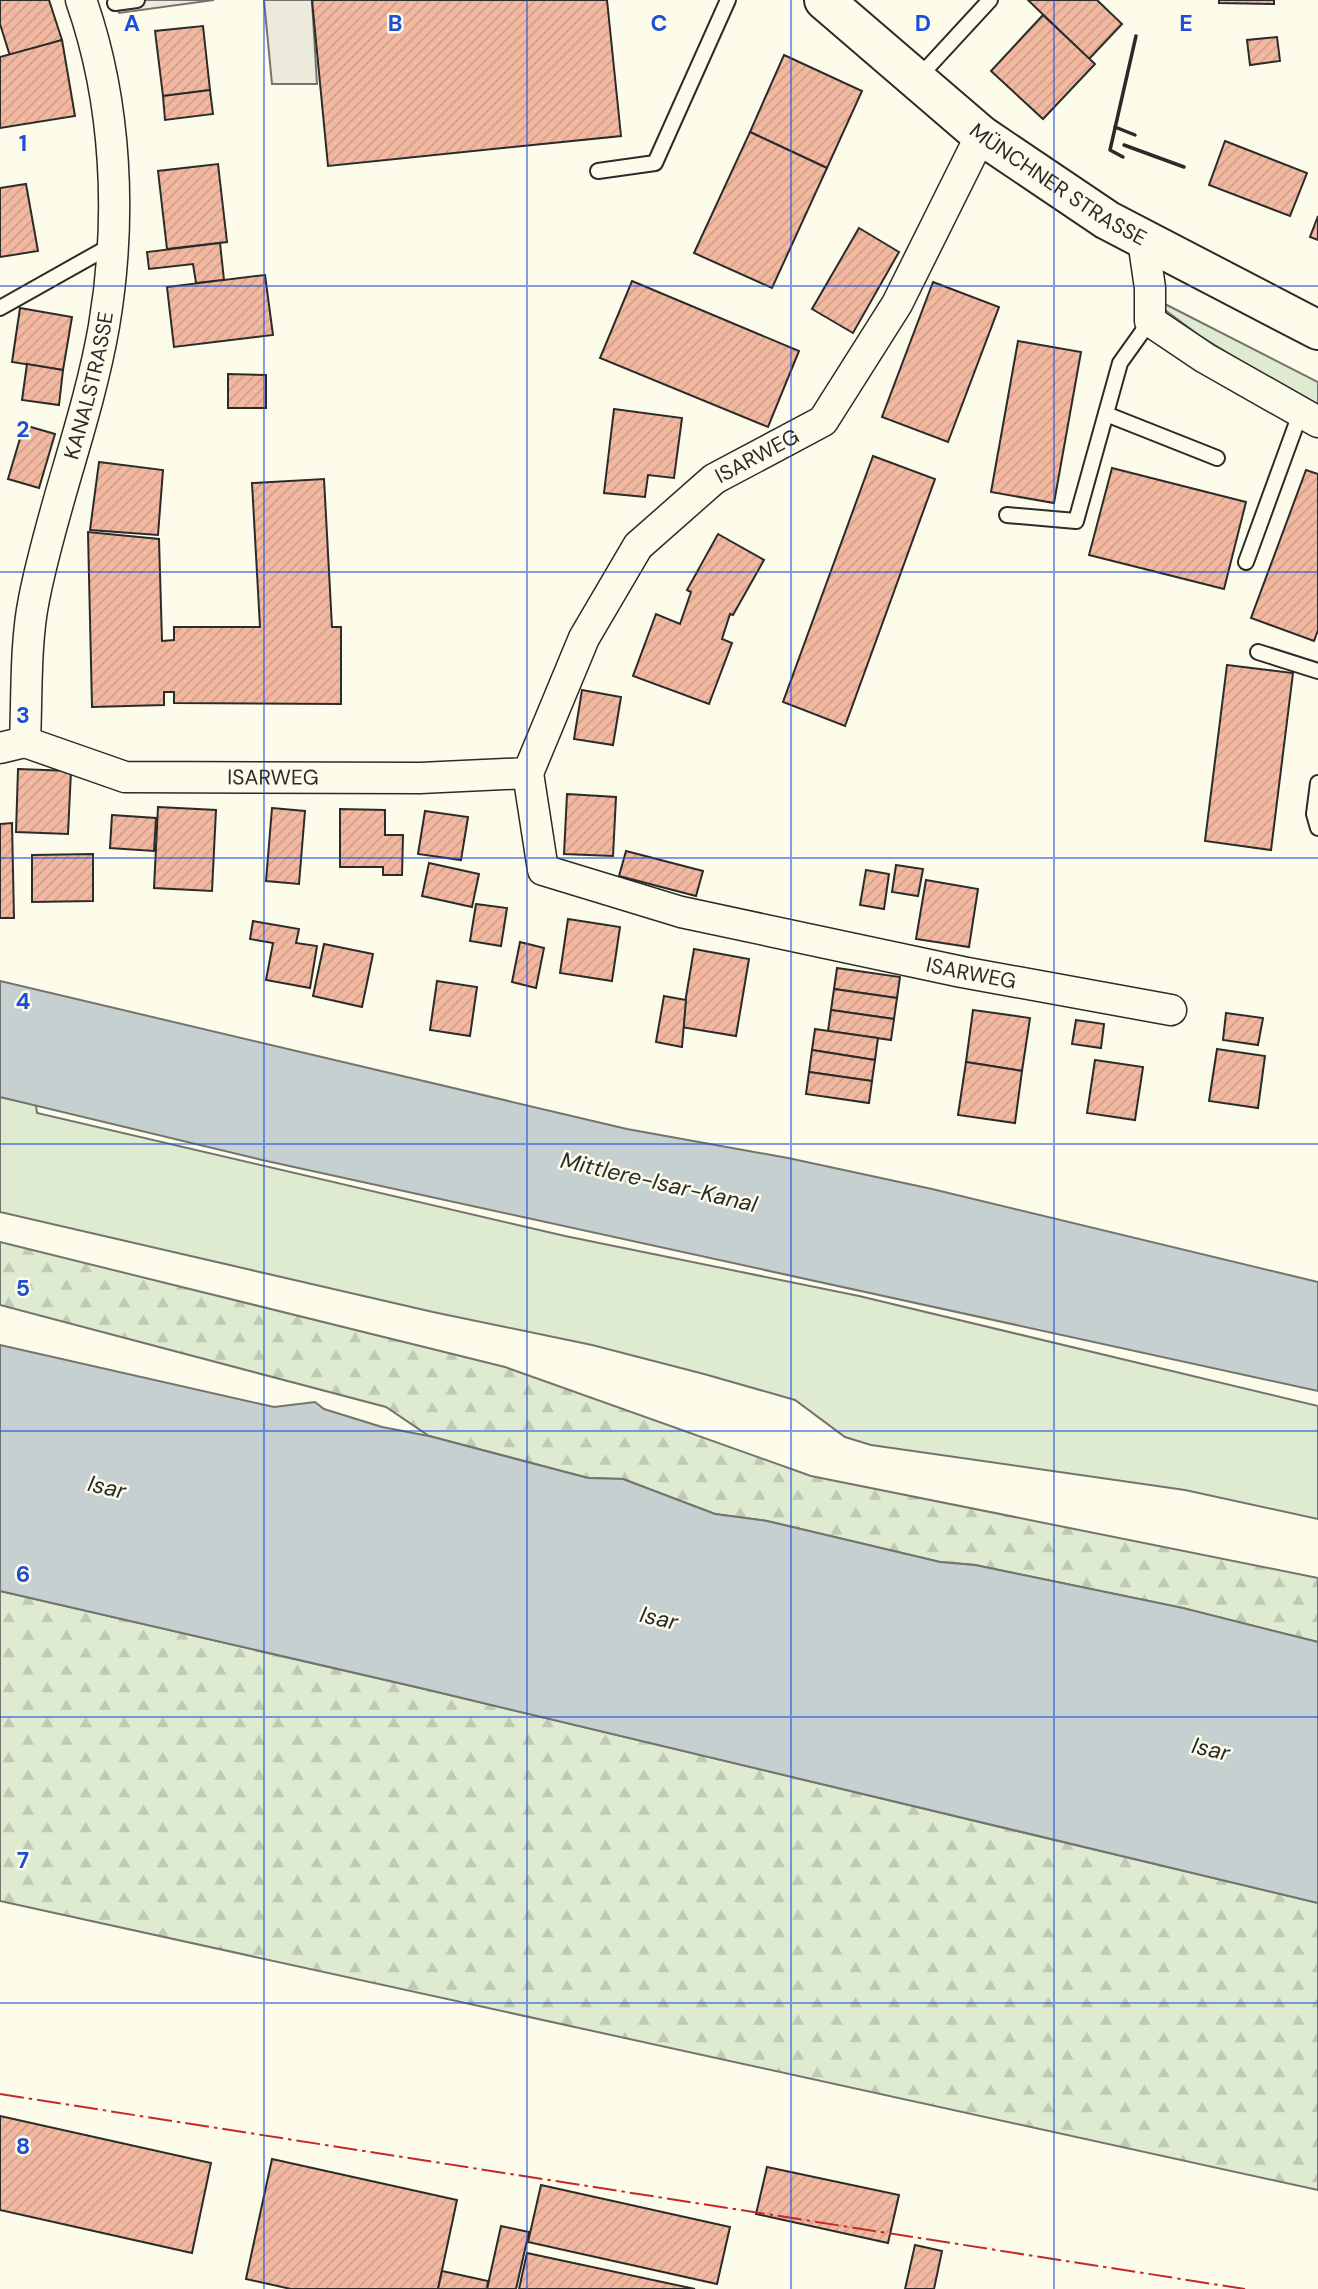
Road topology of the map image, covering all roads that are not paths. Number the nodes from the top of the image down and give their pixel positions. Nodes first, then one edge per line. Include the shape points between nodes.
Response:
1 (81, 0) edge
2 (137, 0) edge
3 (728, 0) edge
4 (824, 0) edge
5 (990, 0) edge
6 (115, 3) dead end
7 (917, 79) junction
8 (981, 135) junction
9 (598, 171) dead end
10 (1143, 240) junction
11 (113, 244) junction
12 (0, 308) edge
13 (1150, 321) junction
14 (1318, 330) edge
15 (1106, 414) junction
16 (1309, 418) edge
17 (1217, 458) dead end
18 (1007, 515) dead end
19 (1247, 562) dead end
20 (1258, 652) dead end
21 (1318, 671) edge
22 (12, 745) edge
23 (528, 774) junction
24 (1318, 783) edge
25 (1318, 828) edge
26 (1171, 1010) dead end

1 - 11 street, KANALSTRASSE via 110,122
2 - 6 lane
3 - 9 lane via 655,163
4 - 7 main road, MÜNCHNER STRASSE
5 - 7 lane
7 - 8 main road, MÜNCHNER STRASSE
8 - 10 main road, MÜNCHNER STRASSE
8 - 23 street, ISARWEG via 897,303 823,421 714,479 638,546 584,638
10 - 13 street
10 - 14 main road, MÜNCHNER STRASSE
11 - 12 lane
11 - 22 street, KANALSTRASSE via 103,327 33,601
13 - 15 lane via 1120,363
13 - 16 street
15 - 17 lane
15 - 18 lane via 1076,520
16 - 19 lane
20 - 21 lane
22 - 23 street, ISARWEG via 125,778
23 - 26 street, ISARWEG via 543,870 681,912 962,972
24 - 25 lane via 1314,814

